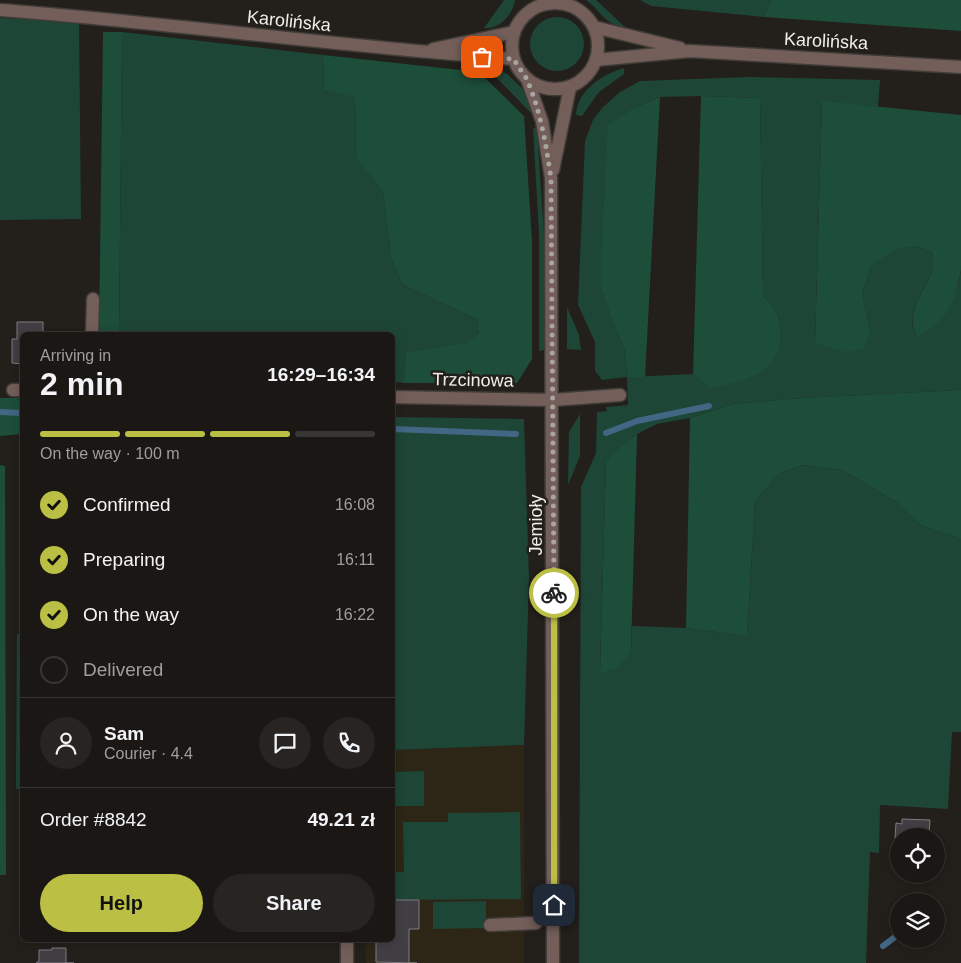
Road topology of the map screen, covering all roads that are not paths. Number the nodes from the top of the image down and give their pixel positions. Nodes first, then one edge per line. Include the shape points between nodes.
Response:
1 (562, 1) edge
2 (527, 6) edge
3 (0, 10) edge
4 (594, 27) junction
5 (514, 32) junction
6 (690, 51) junction
7 (416, 52) junction
8 (514, 59) junction
9 (596, 60) junction
10 (961, 67) edge
11 (527, 79) junction
12 (570, 86) junction
13 (551, 178) junction
14 (93, 299) dead end
15 (92, 332) edge
16 (620, 395) dead end
17 (395, 397) edge
18 (554, 400) junction
19 (536, 923) dead end
20 (490, 925) dead end
21 (347, 942) edge
22 (347, 963) edge
23 (554, 963) edge

1 - 2 street
1 - 4 street via 576,7
2 - 5 street
3 - 7 street, Karolińska via 108,18
4 - 6 street, Karolińska
4 - 9 street via 598,40
5 - 7 street
5 - 8 street
6 - 9 street, Karolińska
6 - 10 street, Karolińska
7 - 8 street, Karolińska
8 - 11 street
9 - 12 street via 583,79
11 - 12 street via 540,87
11 - 13 street, Jemioły via 542,121
12 - 13 street, Jemioły
13 - 18 street, Jemioły
14 - 15 street
16 - 18 street, Trzcinowa
17 - 18 street, Trzcinowa
18 - 23 street, Jemioły
19 - 20 street
21 - 22 street

